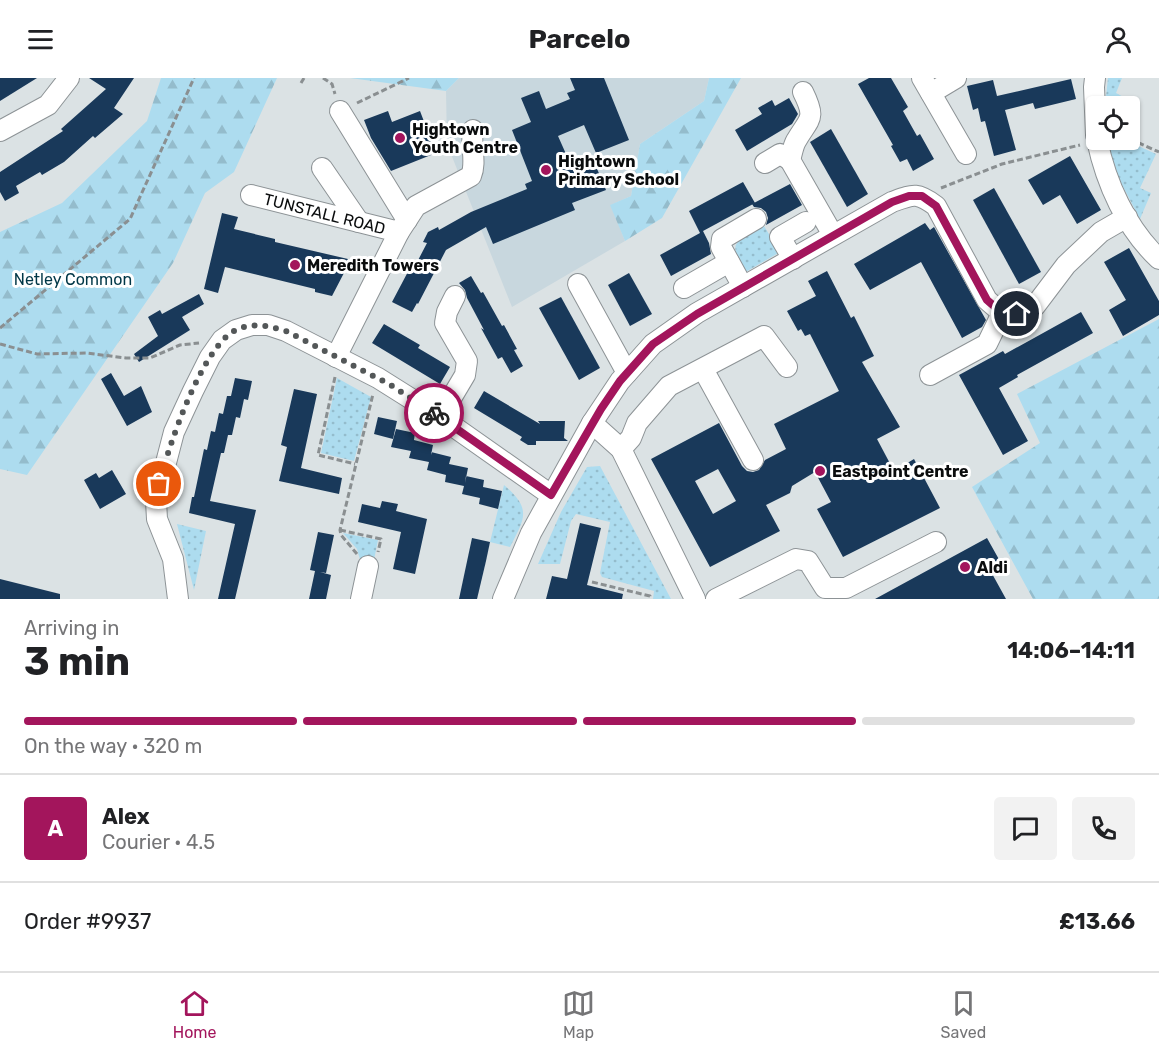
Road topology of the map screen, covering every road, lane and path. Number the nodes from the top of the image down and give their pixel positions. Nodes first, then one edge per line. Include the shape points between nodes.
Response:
1 (69, 78) edge
2 (194, 78) edge
3 (304, 78) edge
4 (409, 78) edge
5 (956, 78) edge
6 (1095, 78) edge
7 (301, 83) dead end
8 (927, 86) edge
9 (803, 92) dead end
10 (1095, 96) edge
11 (340, 111) joint
12 (473, 130) dead end
13 (0, 131) edge
14 (1086, 141) edge
15 (1140, 143) edge
16 (1100, 150) edge
17 (1159, 152) edge
18 (966, 154) dead end
19 (790, 160) junction
20 (765, 163) dead end
21 (322, 168) dead end
22 (251, 195) dead end
23 (922, 196) junction
24 (1127, 217) junction
25 (756, 219) dead end
26 (359, 222) junction
27 (806, 222) dead end
28 (403, 226) junction
29 (833, 235) junction
30 (793, 259) junction
31 (1159, 259) edge
32 (729, 262) junction
33 (578, 284) dead end
34 (743, 287) junction
35 (684, 288) dead end
36 (455, 296) dead end
37 (1002, 313) junction
38 (0, 328) edge
39 (222, 340) junction
40 (0, 344) edge
41 (338, 357) junction
42 (787, 367) dead end
43 (703, 369) junction
44 (627, 374) junction
45 (930, 375) dead end
46 (378, 378) junction
47 (440, 417) junction
48 (592, 423) junction
49 (621, 449) junction
50 (753, 460) dead end
51 (355, 464) junction
52 (551, 495) junction
53 (339, 530) junction
54 (936, 542) dead end
55 (368, 566) junction
56 (592, 582) dead end
57 (178, 599) edge
58 (360, 599) edge
59 (503, 599) edge
60 (650, 599) edge
61 (695, 599) edge
62 (716, 599) edge

1 - 13 street via 48,105
2 - 38 path via 130,219
3 - 7 path
4 - 11 path
5 - 8 street
6 - 10 street
8 - 18 street
9 - 19 street via 811,108 809,124 795,142
11 - 28 street
12 - 28 street, TUNSTALL ROAD via 471,176 416,206
14 - 23 path via 1002,164
15 - 17 path
16 - 24 street via 1114,195
19 - 20 street via 780,154
19 - 29 street
21 - 26 street
22 - 26 street, TUNSTALL ROAD
23 - 29 street via 892,202
23 - 37 street via 936,206 987,300
24 - 31 street
24 - 37 street via 1101,232 1066,265 1035,306 1017,314
25 - 32 street via 722,239 720,247
26 - 28 street, TUNSTALL ROAD
27 - 30 street via 780,237
28 - 41 street, TUNSTALL ROAD
29 - 30 street
30 - 34 street
32 - 34 street
32 - 35 street
33 - 44 street
34 - 44 street via 653,344
36 - 47 street via 445,323 467,361 465,375
37 - 45 street via 987,344
39 - 40 path via 180,345 150,358 37,354
39 - 41 street via 236,330 268,325
39 - 57 street via 174,432 156,501
41 - 46 street
41 - 51 path via 318,455
42 - 43 street via 764,336
43 - 49 street via 669,386 637,423
43 - 50 street
44 - 48 street
46 - 47 street
46 - 51 path
47 - 52 street
48 - 49 street
48 - 52 street
49 - 61 street
51 - 53 path
52 - 59 street
53 - 55 path via 356,551 358,564
53 - 55 path via 381,539 374,567
54 - 62 street via 846,588 825,588 808,561 796,559
55 - 58 street
56 - 60 path

